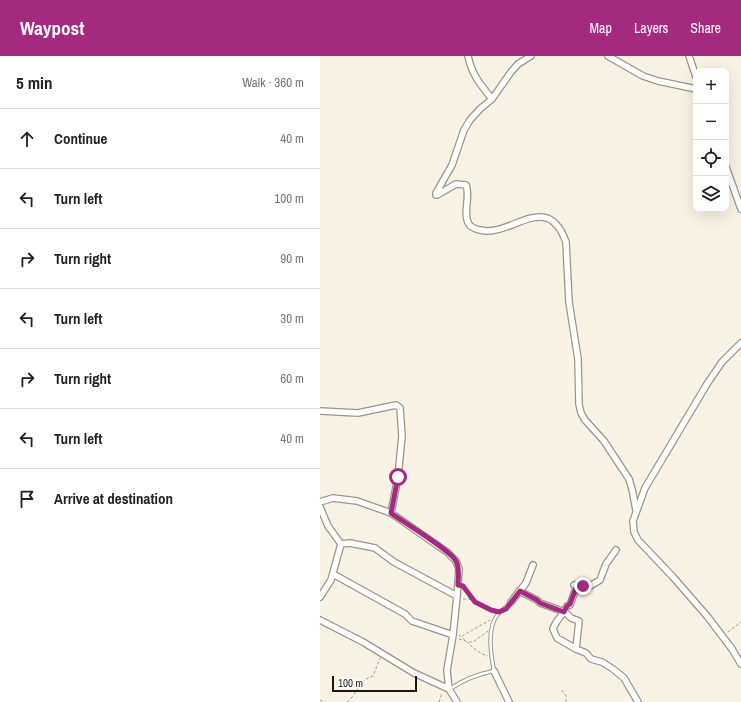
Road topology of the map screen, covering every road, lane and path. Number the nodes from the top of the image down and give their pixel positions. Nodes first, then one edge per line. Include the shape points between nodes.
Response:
1 (468, 56) edge
2 (531, 56) edge
3 (608, 56) edge
4 (690, 56) edge
5 (693, 68) edge
6 (693, 87) edge
7 (492, 99) junction
8 (729, 175) edge
9 (741, 209) edge
10 (741, 343) edge
11 (320, 411) edge
12 (320, 502) edge
13 (320, 507) edge
14 (636, 510) junction
15 (391, 513) junction
16 (341, 544) junction
17 (616, 550) dead end
18 (533, 565) dead end
19 (333, 574) junction
20 (458, 585) junction
21 (520, 591) junction
22 (458, 596) junction
23 (320, 597) edge
24 (475, 602) junction
25 (511, 602) joint
26 (499, 612) junction
27 (564, 612) junction
28 (497, 616) junction
29 (320, 620) edge
30 (741, 622) edge
31 (492, 630) junction
32 (453, 635) junction
33 (461, 636) junction
34 (723, 637) junction
35 (467, 641) junction
36 (576, 650) junction
37 (381, 653) junction
38 (492, 658) junction
39 (741, 664) edge
40 (494, 671) junction
41 (447, 688) junction
42 (562, 690) dead end
43 (320, 700) edge
44 (324, 702) edge
45 (347, 702) edge
46 (439, 702) edge
47 (456, 702) edge
48 (509, 702) edge
49 (566, 702) edge
50 (638, 702) edge

1 - 7 street via 476,79
2 - 7 street via 518,64
3 - 6 street via 643,76
4 - 5 street
7 - 14 street via 470,120 464,130 456,156 436,195 456,184 466,185 469,224 484,231 500,229 534,217 554,222 563,233 566,242 569,302 578,359 581,413 604,441 629,479
8 - 9 street
10 - 14 street via 722,362 707,384 645,488
11 - 15 street via 358,413 396,405 400,408 401,443
12 - 15 street via 333,498 357,501
13 - 16 street via 328,526
14 - 34 street via 633,521 638,540 678,582
15 - 20 street via 456,561 459,569
16 - 19 street
16 - 22 street via 350,543 375,548 394,562
17 - 27 street via 606,564 600,580 590,586 575,586 570,604
18 - 21 street
19 - 23 street
19 - 32 street via 412,620
20 - 22 street
20 - 24 path via 463,586
21 - 25 street
21 - 27 street via 540,603
22 - 24 path
22 - 32 street
24 - 26 path
25 - 26 lane via 506,609
26 - 28 lane
27 - 36 street via 579,621
27 - 36 street via 553,629 557,638
28 - 31 lane
28 - 33 path
29 - 37 street
30 - 34 path
31 - 35 path via 473,642
31 - 38 lane
32 - 33 path
32 - 35 path
32 - 41 street via 447,670
33 - 35 path
34 - 39 street
35 - 38 path via 484,655
36 - 50 street via 602,662 624,678
37 - 41 street via 414,673
37 - 45 path via 373,676 364,679
38 - 40 lane
40 - 41 lane
40 - 48 street
41 - 46 path via 440,696
41 - 47 street
42 - 49 path
43 - 44 path

